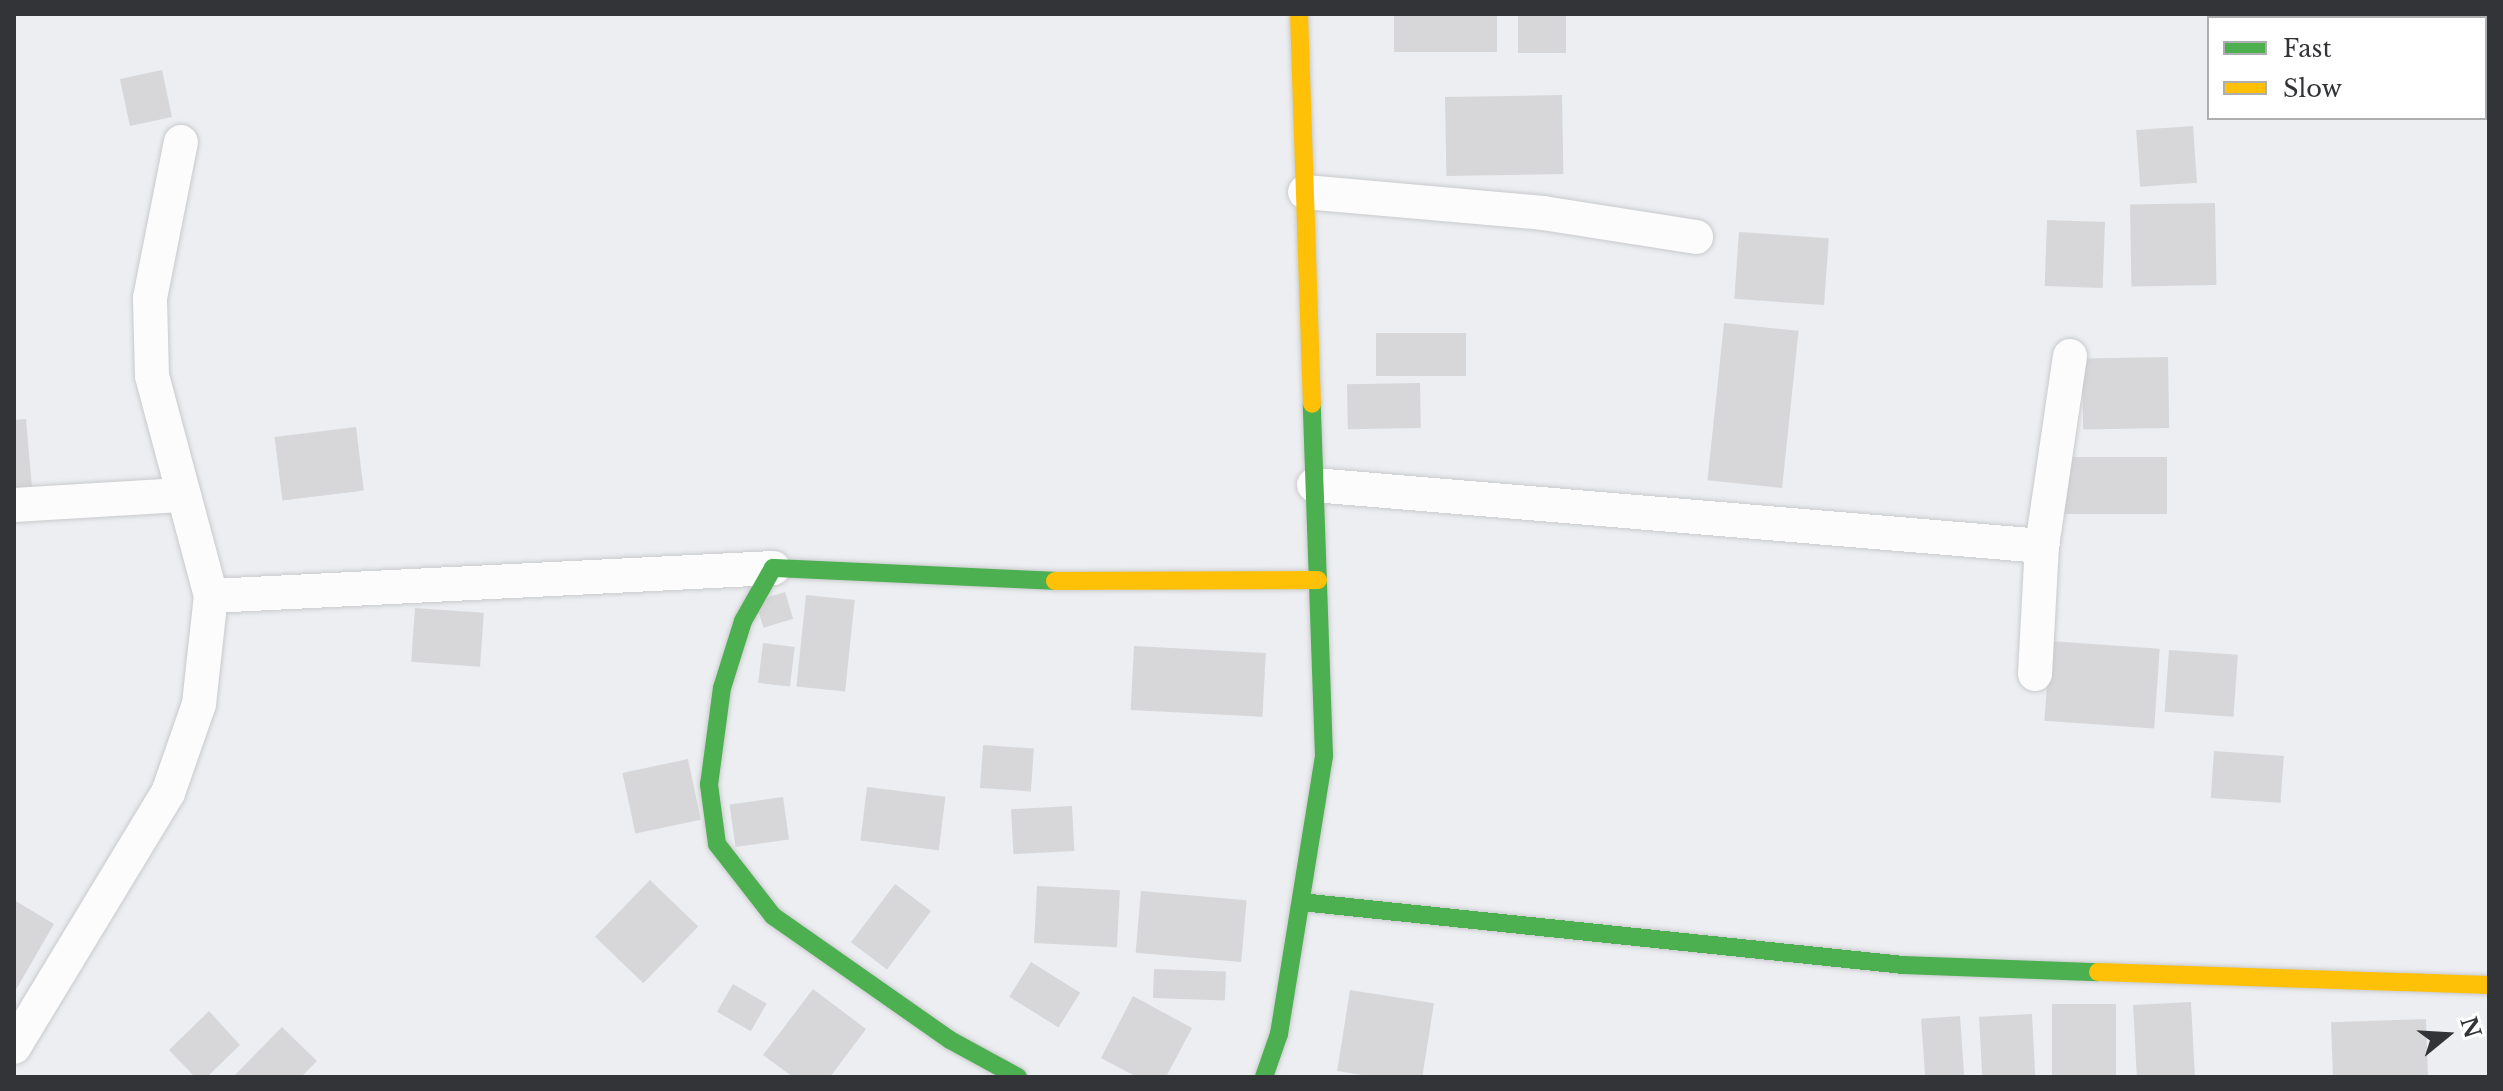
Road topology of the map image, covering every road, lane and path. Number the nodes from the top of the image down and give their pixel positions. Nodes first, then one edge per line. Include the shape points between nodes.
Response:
1 (1299, 14) edge
2 (181, 142) dead end
3 (1305, 192) junction
4 (1696, 237) dead end
5 (2070, 356) dead end
6 (1314, 485) junction
7 (181, 495) junction
8 (14, 505) edge
9 (2042, 546) junction
10 (773, 568) junction
11 (1318, 580) junction
12 (211, 596) junction
13 (2035, 674) dead end
14 (1301, 902) junction
15 (2488, 985) edge
16 (14, 1047) edge
17 (1018, 1077) edge
18 (1264, 1077) edge

1 - 3 street
2 - 7 street via 150,298 152,376
3 - 4 street via 1543,213
3 - 6 street
5 - 9 street
6 - 9 street
6 - 11 street
7 - 8 street
7 - 12 street
9 - 13 street
10 - 11 street via 1127,584
10 - 12 street
10 - 17 street via 743,621 722,688 709,785 717,844 773,916 950,1040
11 - 14 street via 1324,756
12 - 16 street via 199,704 168,793
14 - 15 street via 1903,965
14 - 18 street via 1279,1034

